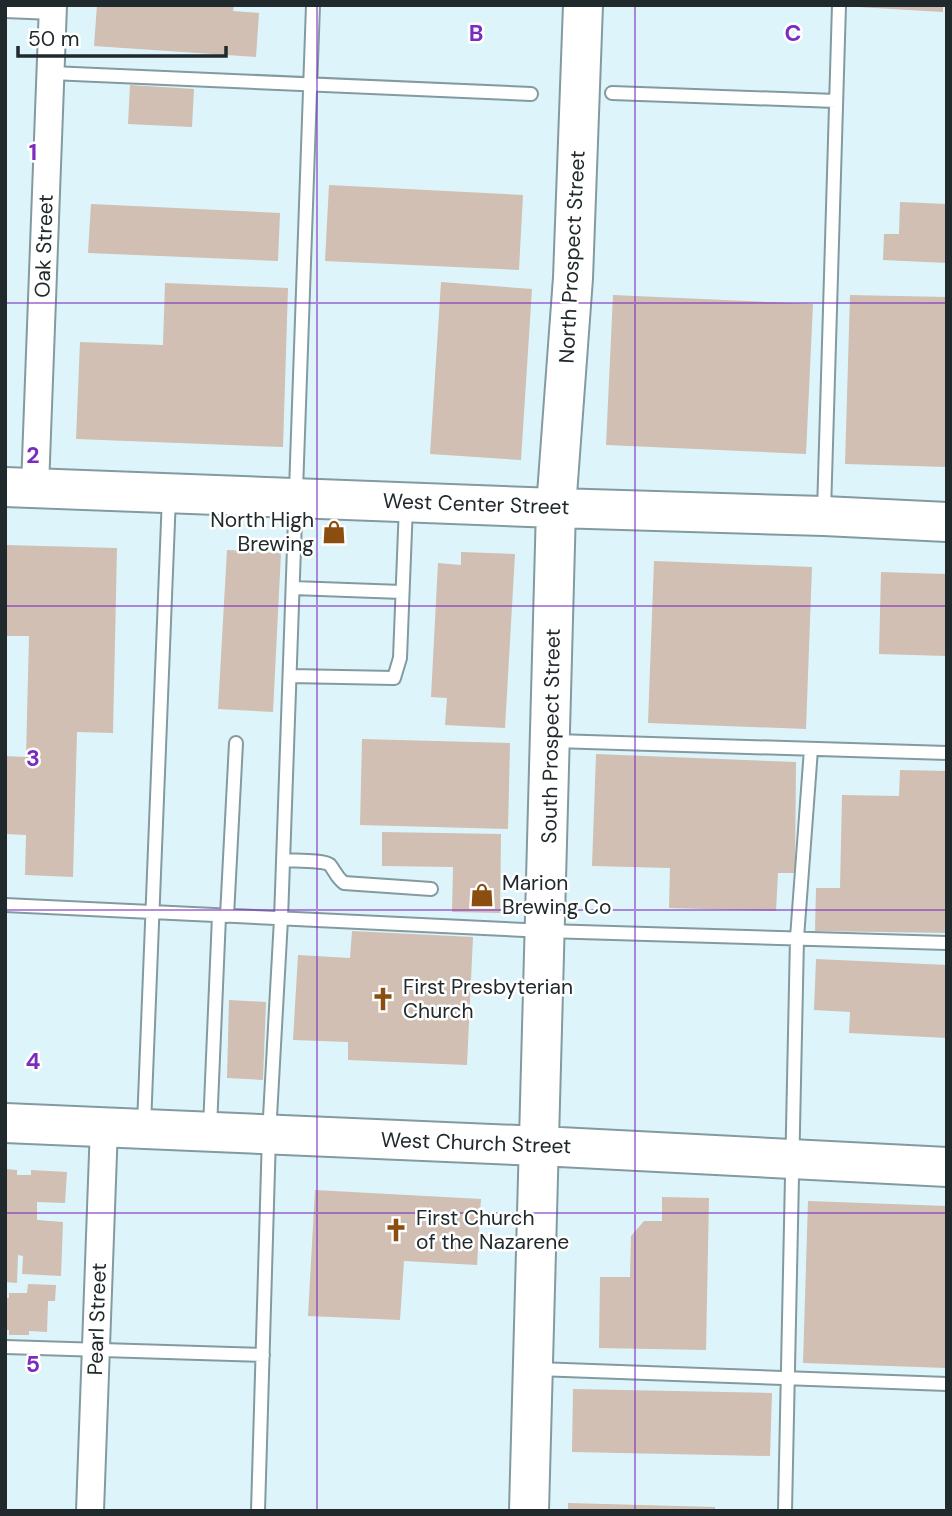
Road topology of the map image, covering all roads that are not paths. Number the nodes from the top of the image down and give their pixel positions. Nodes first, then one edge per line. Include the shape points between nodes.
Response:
1 (313, 5) edge
2 (583, 5) edge
3 (839, 5) edge
4 (53, 9) edge
5 (5, 11) edge
6 (51, 73) junction
7 (310, 85) junction
8 (612, 93) dead end
9 (531, 94) dead end
10 (836, 101) junction
11 (20, 487) edge
12 (169, 492) junction
13 (296, 496) junction
14 (406, 501) junction
15 (556, 508) junction
16 (824, 516) junction
17 (947, 522) edge
18 (293, 588) junction
19 (402, 592) junction
20 (289, 676) junction
21 (551, 741) junction
22 (236, 743) dead end
23 (811, 749) junction
24 (947, 753) edge
25 (283, 860) junction
26 (431, 889) dead end
27 (5, 905) edge
28 (152, 912) junction
29 (223, 916) junction
30 (281, 919) junction
31 (546, 931) junction
32 (797, 938) junction
33 (947, 943) edge
34 (5, 1123) edge
35 (104, 1126) junction
36 (144, 1128) junction
37 (210, 1132) junction
38 (269, 1135) junction
39 (540, 1146) junction
40 (794, 1159) junction
41 (947, 1167) edge
42 (5, 1347) edge
43 (96, 1349) junction
44 (263, 1355) junction
45 (533, 1369) junction
46 (789, 1378) junction
47 (947, 1384) edge
48 (90, 1511) edge
49 (258, 1511) edge
50 (529, 1511) edge
51 (785, 1511) edge

1 - 7 lane
2 - 15 main road, North Prospect Street via 573,278
3 - 10 lane
4 - 5 lane
4 - 6 street, Oak Street
6 - 7 lane
6 - 11 street, Oak Street
7 - 9 lane
7 - 13 lane
8 - 10 lane
10 - 16 lane
11 - 12 main road, West Center Street
12 - 13 main road, West Center Street
12 - 28 lane
13 - 14 main road, West Center Street
13 - 18 lane
14 - 15 main road, West Center Street
14 - 19 lane
15 - 16 main road, West Center Street
15 - 21 main road, South Prospect Street
16 - 17 main road, West Center Street
18 - 19 lane
18 - 20 lane
19 - 20 lane via 400,658 394,678
20 - 25 lane
21 - 23 lane
21 - 31 main road, South Prospect Street
22 - 29 lane
23 - 24 lane
23 - 32 lane
25 - 26 lane via 330,865 344,883
25 - 30 lane
27 - 28 lane
28 - 29 lane
28 - 36 lane
29 - 30 lane
29 - 37 lane
30 - 31 lane
30 - 38 lane
31 - 32 lane
31 - 39 main road, South Prospect Street
32 - 33 lane
32 - 40 lane
34 - 35 main road, West Church Street
35 - 36 main road, West Church Street
35 - 43 street, Pearl Street
36 - 37 main road, West Church Street
37 - 38 main road, West Church Street
38 - 39 main road, West Church Street
38 - 44 lane
39 - 40 main road, West Church Street
39 - 45 main road, South Prospect Street
40 - 41 main road, West Church Street
40 - 46 lane
42 - 43 lane
43 - 44 lane
43 - 48 street, Pearl Street
44 - 49 lane
45 - 46 lane
45 - 50 main road, South Prospect Street
46 - 47 lane
46 - 51 lane

